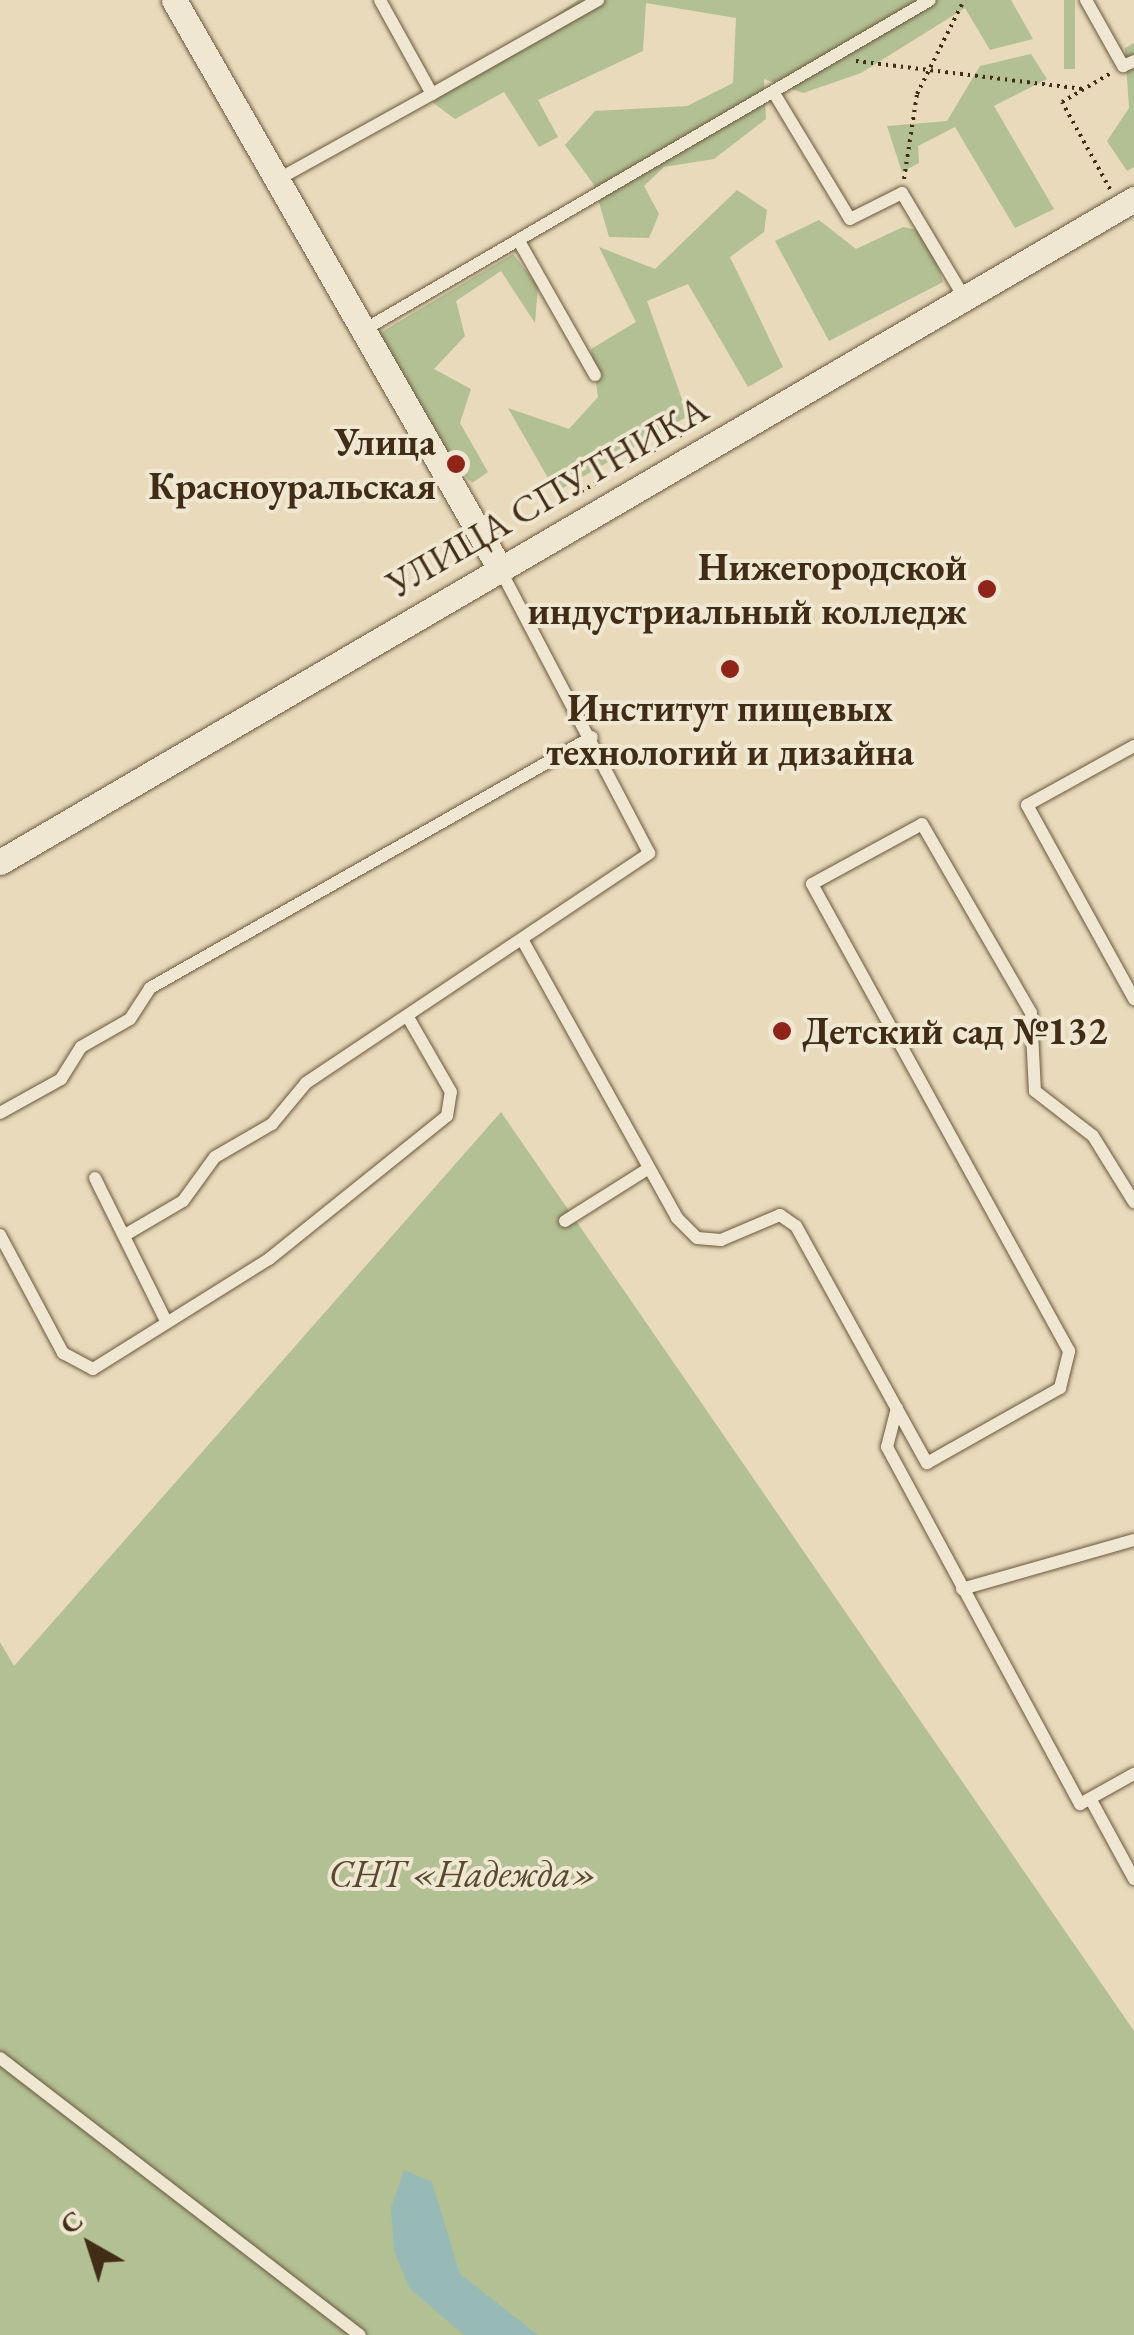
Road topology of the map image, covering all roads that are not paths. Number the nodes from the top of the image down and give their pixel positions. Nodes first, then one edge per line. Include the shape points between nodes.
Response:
1 (174, 0) edge
2 (380, 0) edge
3 (598, 0) edge
4 (930, 0) edge
5 (1086, 0) edge
6 (1129, 63) edge
7 (774, 93) junction
8 (432, 94) junction
9 (275, 181) junction
10 (1123, 196) edge
11 (520, 244) junction
12 (964, 297) junction
13 (360, 332) junction
14 (595, 375) dead end
15 (498, 567) junction
16 (592, 737) junction
17 (1132, 750) edge
18 (0, 862) edge
19 (522, 941) junction
20 (1134, 999) edge
21 (409, 1020) junction
22 (0, 1113) edge
23 (649, 1168) junction
24 (94, 1178) dead end
25 (1134, 1202) edge
26 (565, 1221) dead end
27 (0, 1235) edge
28 (125, 1235) junction
29 (166, 1321) junction
30 (897, 1408) junction
31 (1134, 1540) edge
32 (962, 1590) junction
33 (1134, 1774) edge
34 (1091, 1800) junction
35 (1134, 1879) edge
36 (0, 2058) edge
37 (360, 2335) edge

1 - 9 street
2 - 8 lane
3 - 8 lane
4 - 7 lane
5 - 6 lane
7 - 11 lane
7 - 12 lane via 850,219 902,193
8 - 9 lane
9 - 13 street
10 - 12 street, УЛИЦА СПУТНИКА
11 - 13 lane
11 - 14 lane
12 - 15 street, УЛИЦА СПУТНИКА
13 - 15 street
15 - 16 lane
15 - 18 street, УЛИЦА СПУТНИКА
16 - 19 lane via 649,853
16 - 22 lane via 150,988 130,1019 81,1047 61,1079
17 - 20 lane via 1027,805
19 - 21 lane
19 - 23 lane
21 - 28 lane via 306,1083 272,1124 215,1157 182,1201
21 - 29 lane via 451,1092 448,1116 269,1259
23 - 26 lane
23 - 30 lane via 697,1238 721,1240 780,1215 796,1226
24 - 28 lane
25 - 30 lane via 1093,1136 1035,1091 1031,1013 922,824 812,884 1069,1351 1060,1388 927,1463
27 - 29 lane via 75,1365 92,1369
28 - 29 lane
30 - 32 lane via 888,1447
31 - 32 lane
32 - 34 lane via 1080,1804
33 - 34 lane
34 - 35 lane
36 - 37 lane

